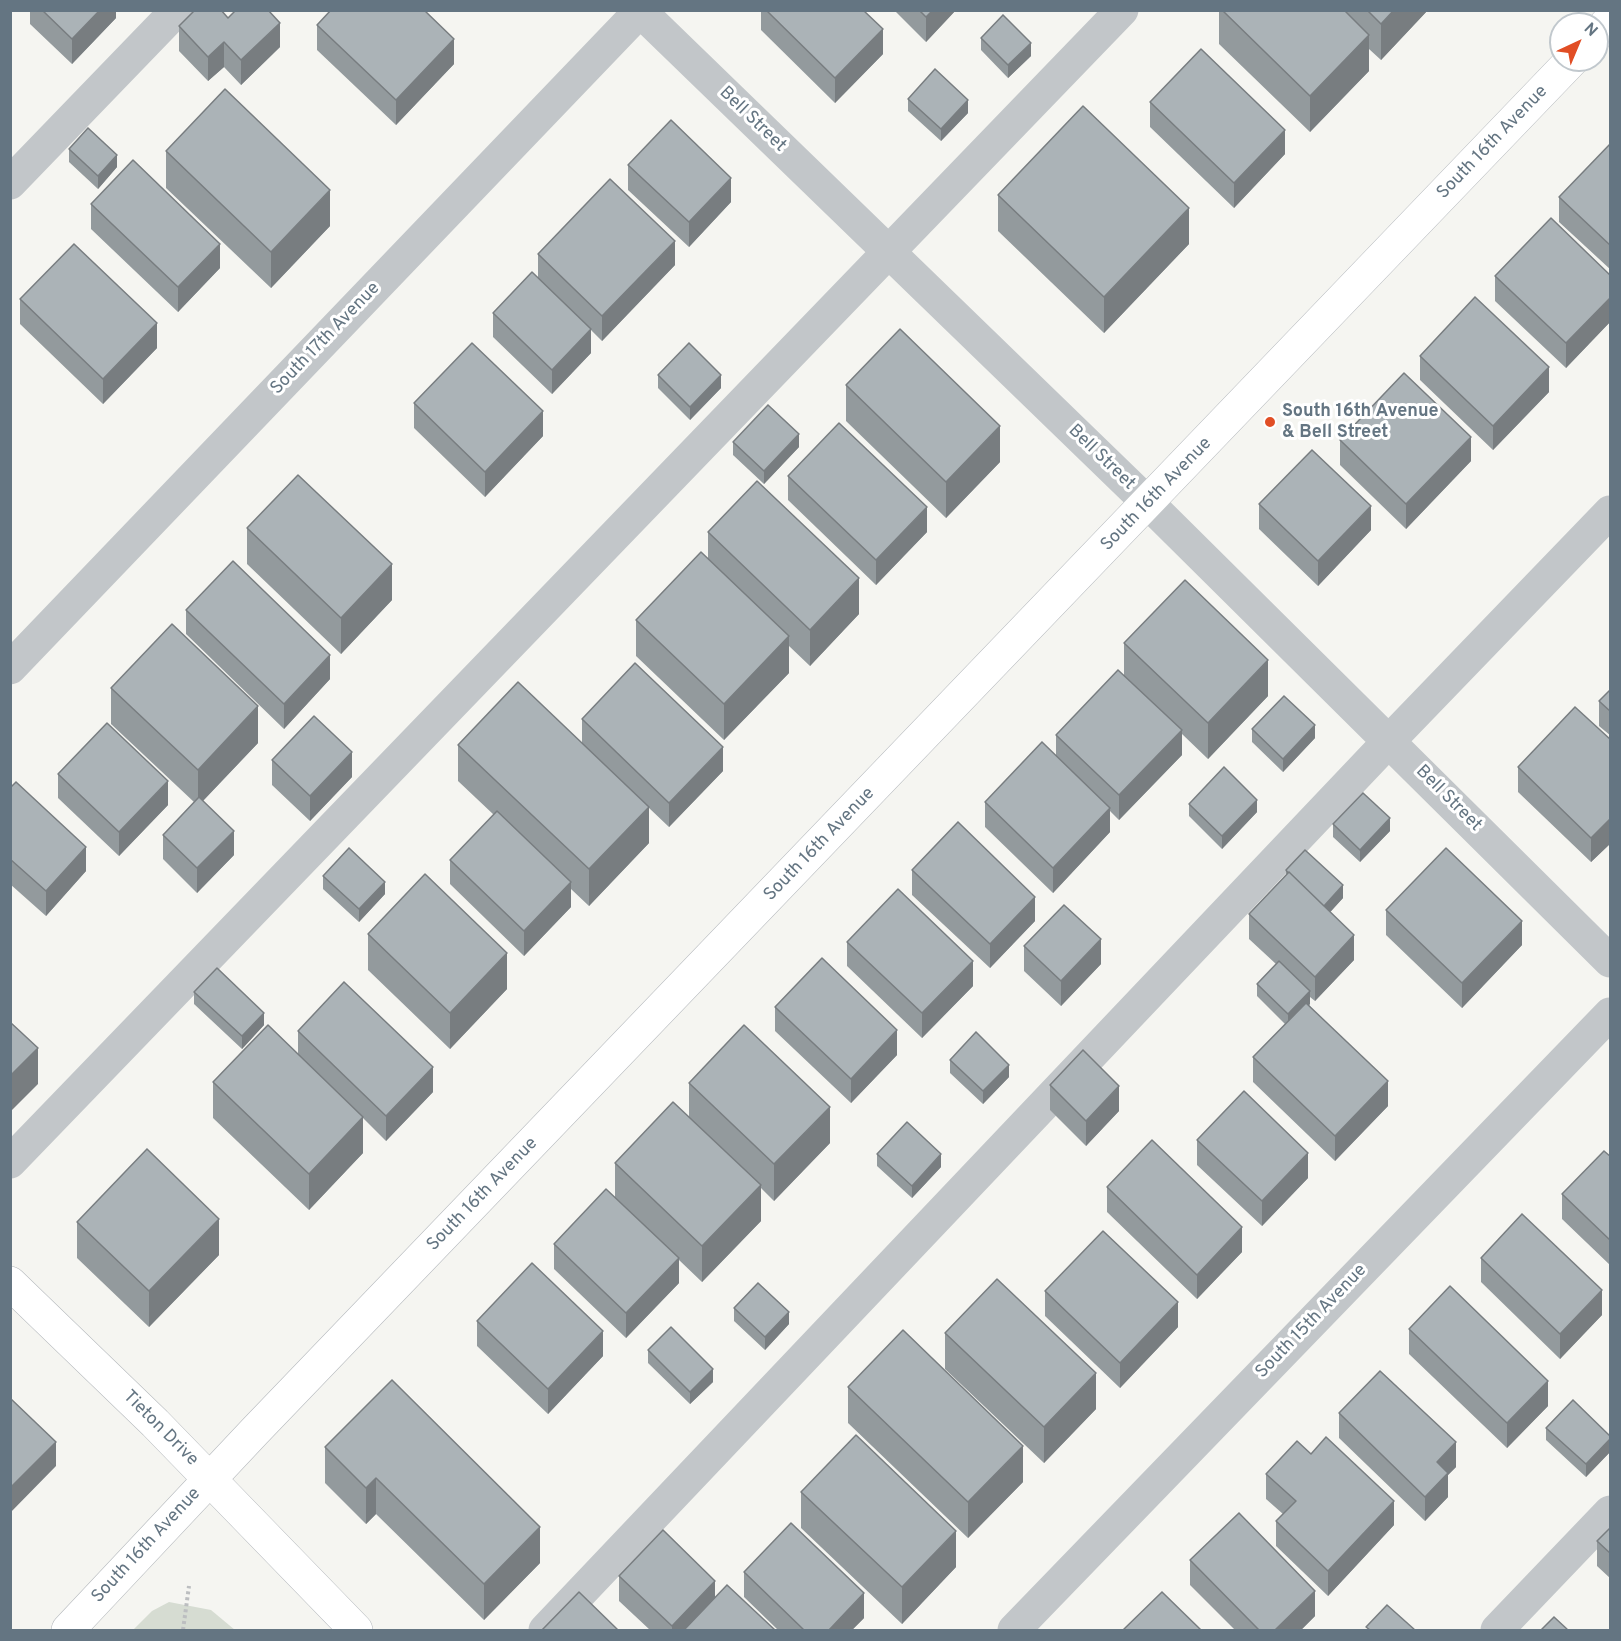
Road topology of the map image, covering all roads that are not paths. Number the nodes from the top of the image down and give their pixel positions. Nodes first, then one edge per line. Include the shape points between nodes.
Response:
1 (177, 10) edge
2 (1122, 10) edge
3 (640, 11) edge
4 (1561, 72) edge
5 (10, 183) edge
6 (889, 252) junction
7 (1149, 504) junction
8 (1611, 512) edge
9 (10, 668) edge
10 (1389, 741) junction
11 (1611, 961) edge
12 (1611, 1014) edge
13 (10, 1162) edge
14 (10, 1283) edge
15 (210, 1479) junction
16 (1611, 1512) edge
17 (68, 1630) edge
18 (356, 1630) edge
19 (545, 1630) edge
20 (1014, 1630) edge
21 (1497, 1630) edge

1 - 5 street
2 - 6 street
3 - 6 street, Bell Street
3 - 9 street, South 17th Avenue
4 - 7 main road, South 16th Avenue
6 - 7 street, Bell Street
6 - 13 street
7 - 10 street, Bell Street
7 - 15 main road, South 16th Avenue
8 - 10 street
10 - 11 street, Bell Street
10 - 19 street
12 - 20 street, South 15th Avenue
14 - 15 main road, Tieton Drive
15 - 17 main road, South 16th Avenue
15 - 18 main road, Tieton Drive
16 - 21 street

